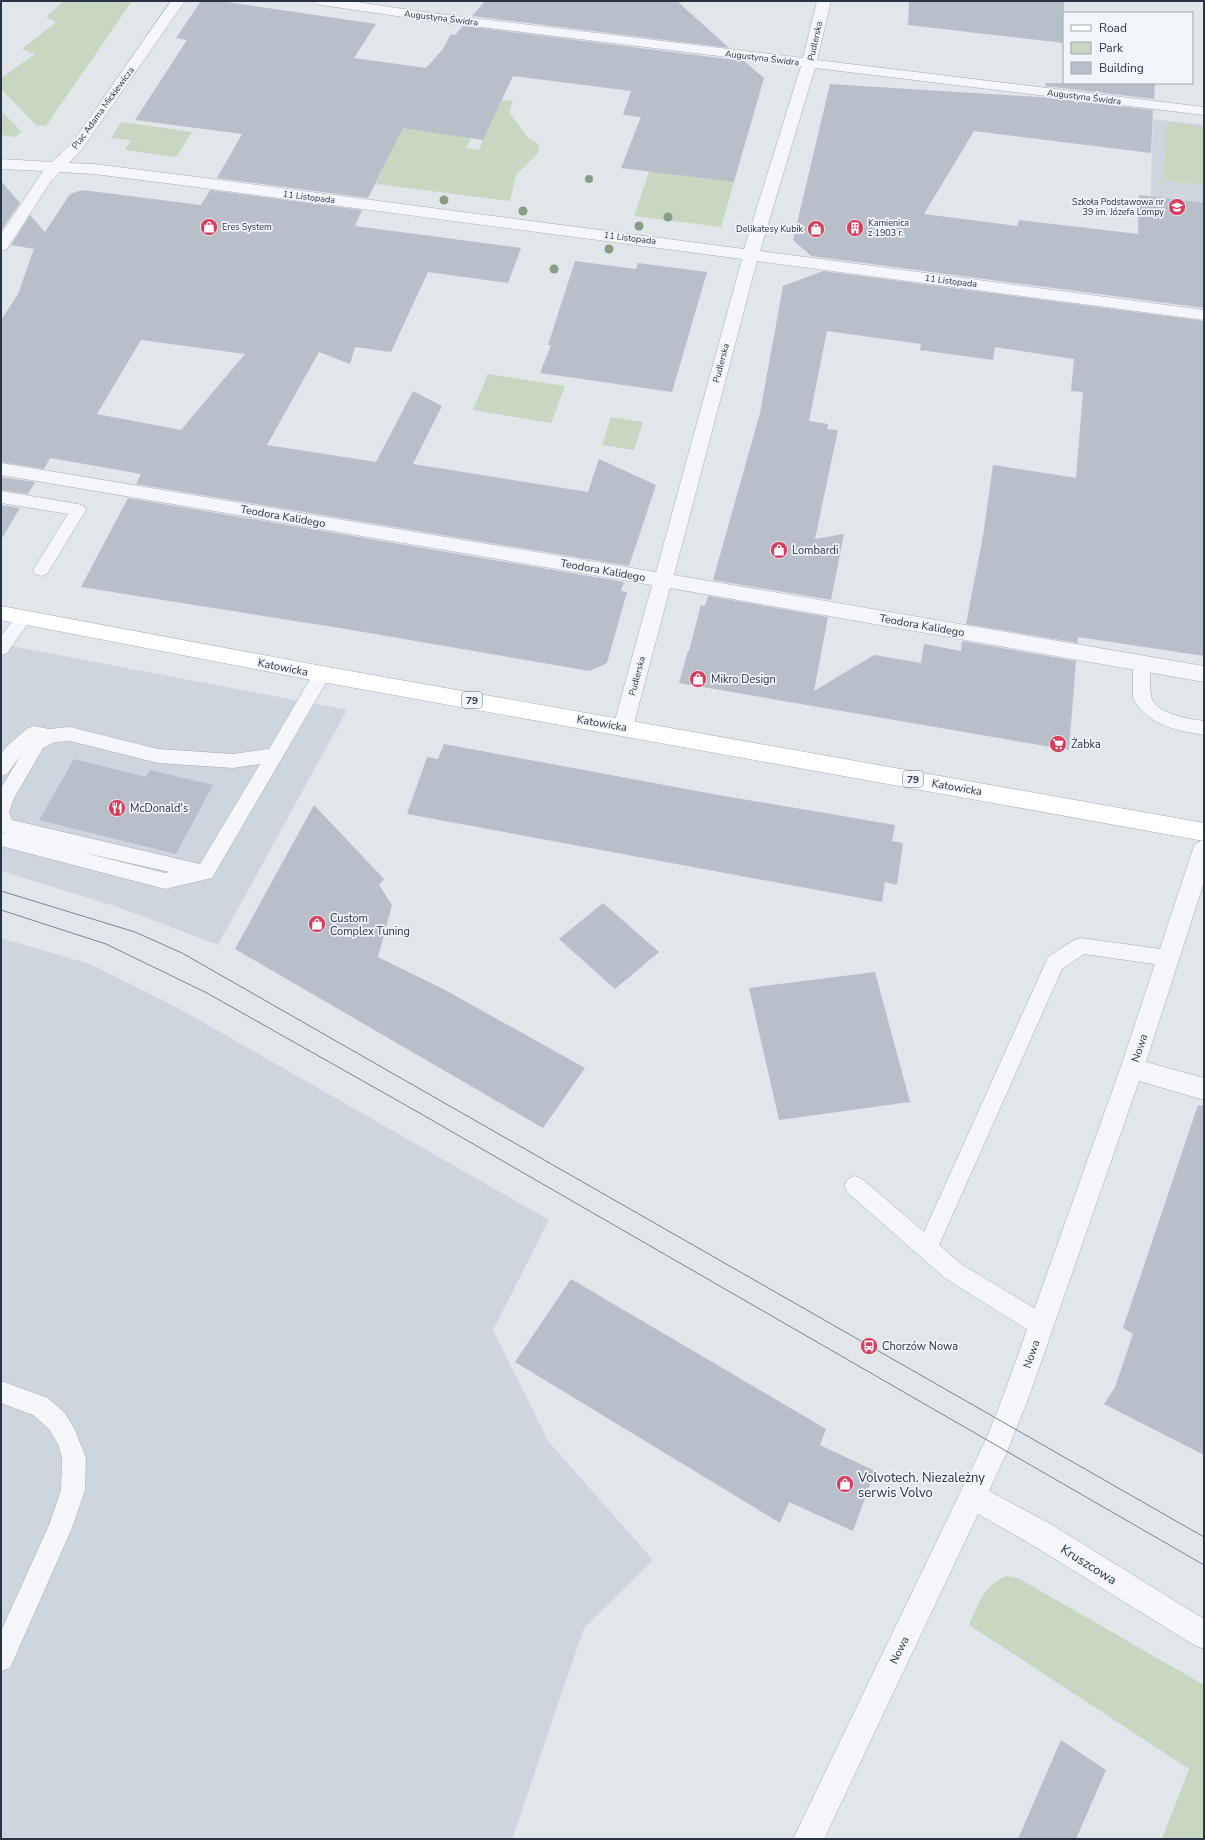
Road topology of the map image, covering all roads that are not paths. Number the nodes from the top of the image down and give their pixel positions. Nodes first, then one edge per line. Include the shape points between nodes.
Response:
1 (178, 1) edge
2 (321, 1) edge
3 (824, 1) edge
4 (442, 4) dead end
5 (431, 17) junction
6 (810, 64) junction
7 (1204, 111) edge
8 (1, 164) edge
9 (56, 167) junction
10 (1, 246) edge
11 (751, 254) junction
12 (1204, 314) edge
13 (1, 469) edge
14 (1, 497) edge
15 (41, 570) dead end
16 (662, 580) junction
17 (1, 613) edge
18 (24, 618) junction
19 (1, 649) edge
20 (1142, 663) junction
21 (322, 674) junction
22 (1204, 674) edge
23 (623, 727) junction
24 (1204, 728) edge
25 (52, 735) junction
26 (274, 755) junction
27 (1, 769) edge
28 (1, 811) edge
29 (1, 815) edge
30 (1204, 832) edge
31 (1, 840) edge
32 (1204, 849) edge
33 (205, 872) junction
34 (1168, 958) junction
35 (1132, 1069) junction
36 (1204, 1089) edge
37 (855, 1186) dead end
38 (927, 1248) junction
39 (1041, 1325) junction
40 (1, 1392) edge
41 (972, 1496) junction
42 (1204, 1635) edge
43 (1, 1658) edge
44 (808, 1839) edge

1 - 9 street, Plac Adama Mickiewicza via 76,146
2 - 5 street, Augustyna Świdra
3 - 6 street, Pudlerska
4 - 5 street
5 - 6 street, Augustyna Świdra
6 - 7 street, Augustyna Świdra
6 - 11 street, Pudlerska
8 - 9 street
9 - 10 street, Plac Adama Mickiewicza via 45,178
9 - 11 street, 11 Listopada via 94,169
11 - 12 street, 11 Listopada
11 - 16 street, Pudlerska
13 - 16 street, Teodora Kalidego
14 - 15 lane via 78,510
16 - 20 street, Teodora Kalidego
16 - 23 street, Pudlerska
17 - 18 main road, Katowicka / 79
18 - 19 lane
18 - 21 main road, Katowicka / 79
20 - 22 street, Teodora Kalidego
20 - 24 lane via 1142,698 1154,713 1177,724
21 - 23 main road, Katowicka / 79
21 - 26 lane
23 - 30 main road, Katowicka / 79
25 - 26 lane via 70,734 158,756 233,761
25 - 27 lane via 34,733 12,752
25 - 28 lane via 37,743 4,799
26 - 33 lane
29 - 33 lane via 5,826 22,831
31 - 33 lane via 164,881
32 - 34 street, Nowa
34 - 35 street, Nowa
34 - 38 lane via 1081,946 1055,963
35 - 36 street
35 - 39 street, Nowa
37 - 38 lane
38 - 39 lane via 953,1271
39 - 41 street, Nowa via 1000,1438
40 - 43 lane via 40,1406 58,1421 74,1458 73,1490 60,1528
41 - 42 street, Kruszcowa via 1039,1533
41 - 44 street, Nowa

